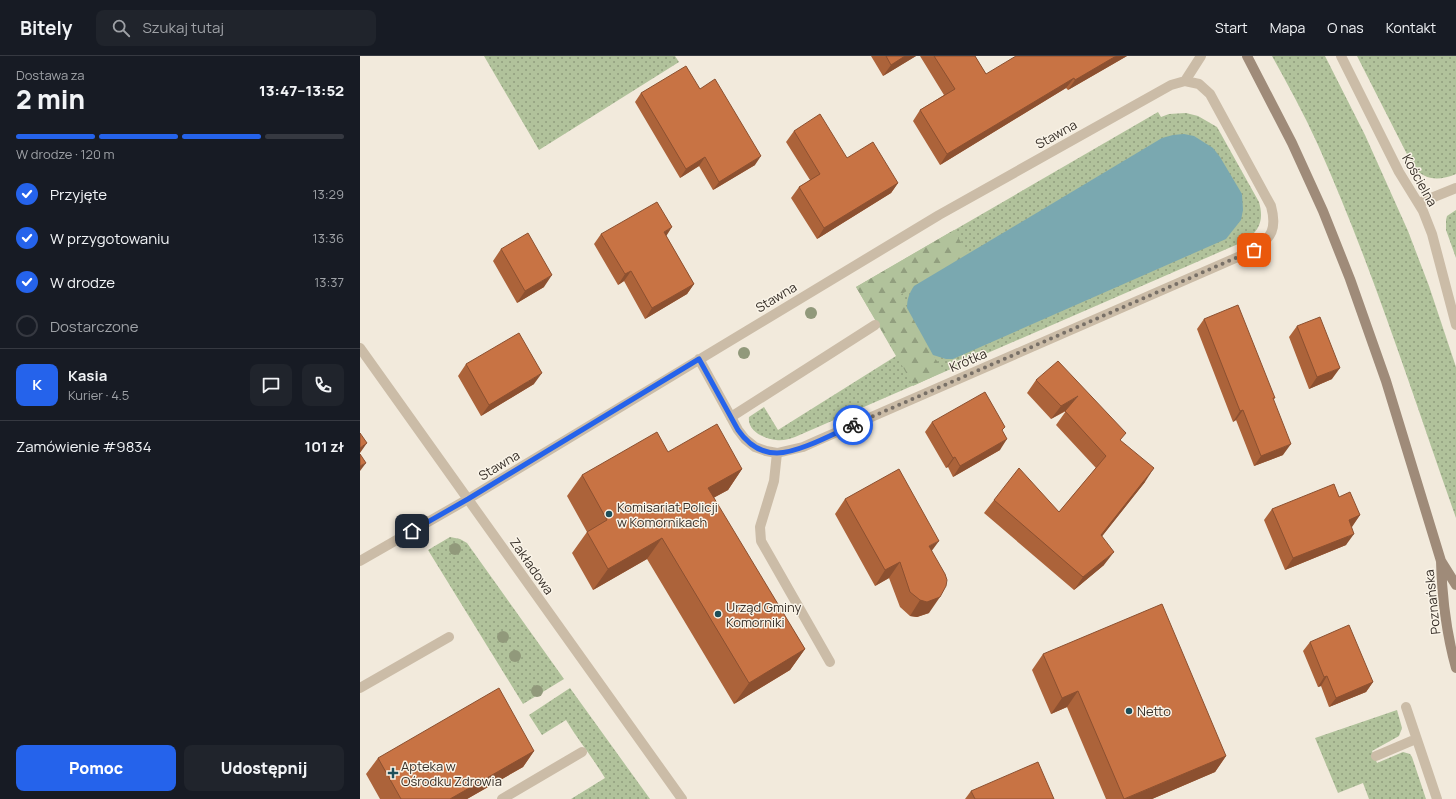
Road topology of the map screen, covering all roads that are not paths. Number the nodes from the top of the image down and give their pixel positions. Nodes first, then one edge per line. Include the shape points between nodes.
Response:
1 (1201, 56) edge
2 (1247, 56) edge
3 (1341, 56) edge
4 (1185, 81) junction
5 (1456, 188) edge
6 (1419, 203) junction
7 (875, 325) dead end
8 (1456, 325) edge
9 (360, 348) edge
10 (699, 359) junction
11 (731, 417) junction
12 (777, 453) junction
13 (468, 499) junction
14 (360, 561) edge
15 (1441, 561) junction
16 (1456, 584) edge
17 (449, 637) dead end
18 (830, 662) dead end
19 (1456, 668) edge
20 (360, 688) edge
21 (1406, 707) dead end
22 (1416, 739) junction
23 (582, 752) dead end
24 (1376, 756) dead end
25 (502, 799) edge
26 (682, 799) edge
27 (1437, 799) edge

1 - 4 street
2 - 15 main road via 1292,143 1350,279 1386,381
3 - 6 street, Kościelna via 1399,172
4 - 10 street, Stawna via 1171,85 939,215
4 - 12 street, Krótka via 1199,84 1210,94 1271,206 1274,224 1264,244 809,444
5 - 6 street
6 - 8 street, Kościelna via 1432,234
7 - 11 street
9 - 13 street, Zakładowa
10 - 11 street, Krótka
10 - 13 street, Stawna
11 - 12 street, Krótka via 745,439 755,447
12 - 18 street via 774,481 760,527 761,541
13 - 14 street, Stawna
13 - 26 street, Zakładowa
15 - 16 main road, Poznańska
15 - 19 main road, Poznańska via 1442,598
17 - 20 street
21 - 22 street
22 - 24 street
22 - 27 street
23 - 25 street

